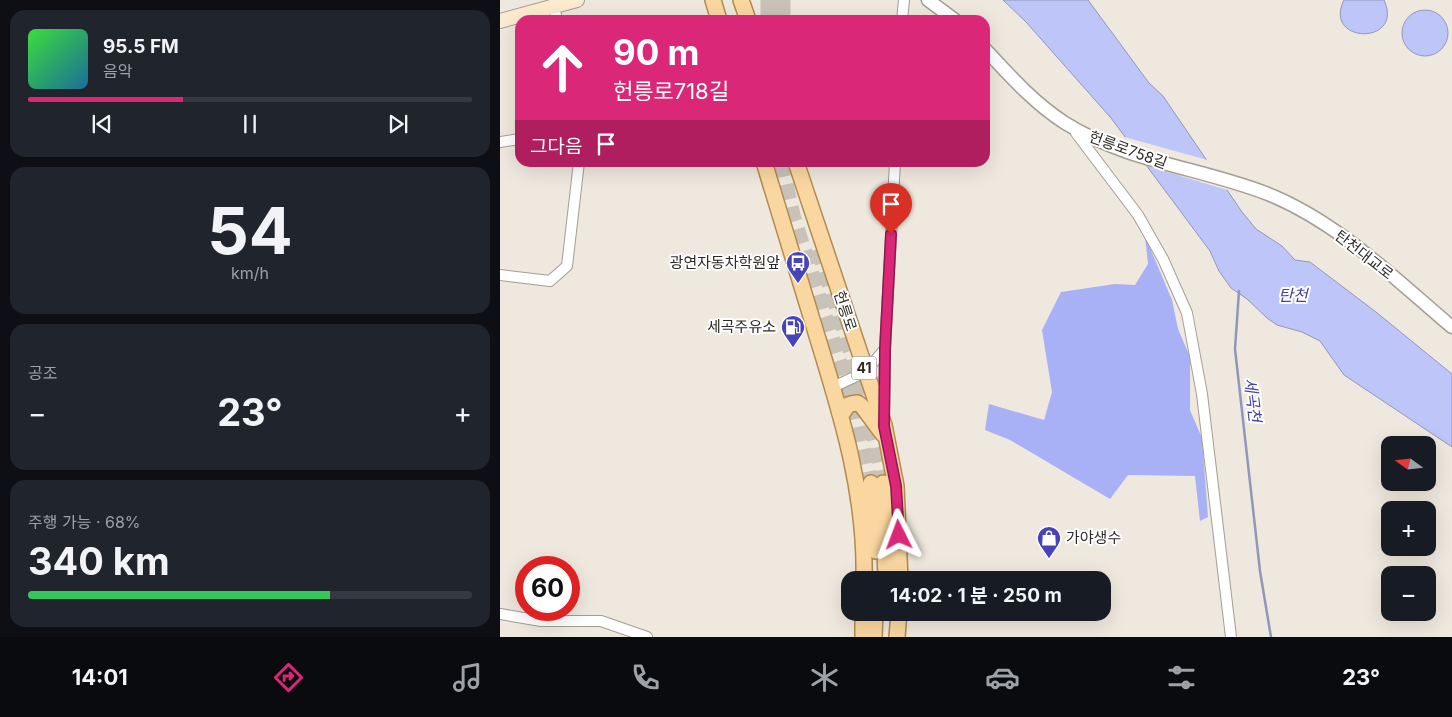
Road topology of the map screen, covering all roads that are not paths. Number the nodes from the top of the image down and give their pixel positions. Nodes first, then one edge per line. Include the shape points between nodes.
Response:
1 (576, 0) edge
2 (713, 0) edge
3 (904, 0) edge
4 (928, 0) edge
5 (742, 1) edge
6 (556, 13) edge
7 (542, 15) edge
8 (718, 15) edge
9 (746, 15) edge
10 (902, 15) edge
11 (948, 15) edge
12 (515, 19) edge
13 (500, 21) edge
14 (990, 54) edge
15 (1076, 133) dead end
16 (515, 140) edge
17 (500, 142) edge
18 (578, 167) edge
19 (766, 167) edge
20 (798, 167) edge
21 (895, 167) edge
22 (1268, 194) joint
23 (500, 275) edge
24 (1452, 327) edge
25 (885, 349) junction
26 (865, 372) junction
27 (833, 387) junction
28 (841, 414) junction
29 (886, 432) junction
30 (864, 571) edge
31 (876, 571) edge
32 (885, 571) edge
33 (900, 571) edge
34 (500, 614) edge
35 (863, 621) edge
36 (875, 621) edge
37 (885, 621) edge
38 (898, 621) edge
39 (647, 637) edge
40 (862, 637) edge
41 (874, 637) edge
42 (884, 637) edge
43 (897, 637) edge
44 (1231, 637) edge

1 - 6 main road
2 - 8 main road
3 - 10 street
4 - 11 street
5 - 9 main road
6 - 7 main road
12 - 13 main road
14 - 22 street, 헌릉로758길 via 1018,85 1066,124 1114,147
15 - 44 street via 1138,215 1163,259 1187,313 1202,394
16 - 17 street
18 - 23 street via 567,266 550,281
19 - 27 main road, 41
20 - 26 main road, 헌릉로 / 41
21 - 25 street
22 - 24 street, 탄천대교로 via 1321,222 1358,248
25 - 26 street
25 - 29 street
26 - 27 street
26 - 29 main road, 헌릉로 / 41
27 - 28 main road, 41
28 - 29 main road via 848,405 856,403 862,406 874,425
28 - 30 main road, 41 via 861,505
29 - 33 main road, 헌릉로 / 41 via 896,486
31 - 32 main road via 877,483
34 - 39 street via 541,621 601,621
35 - 40 main road
36 - 41 main road
37 - 42 main road
38 - 43 main road

